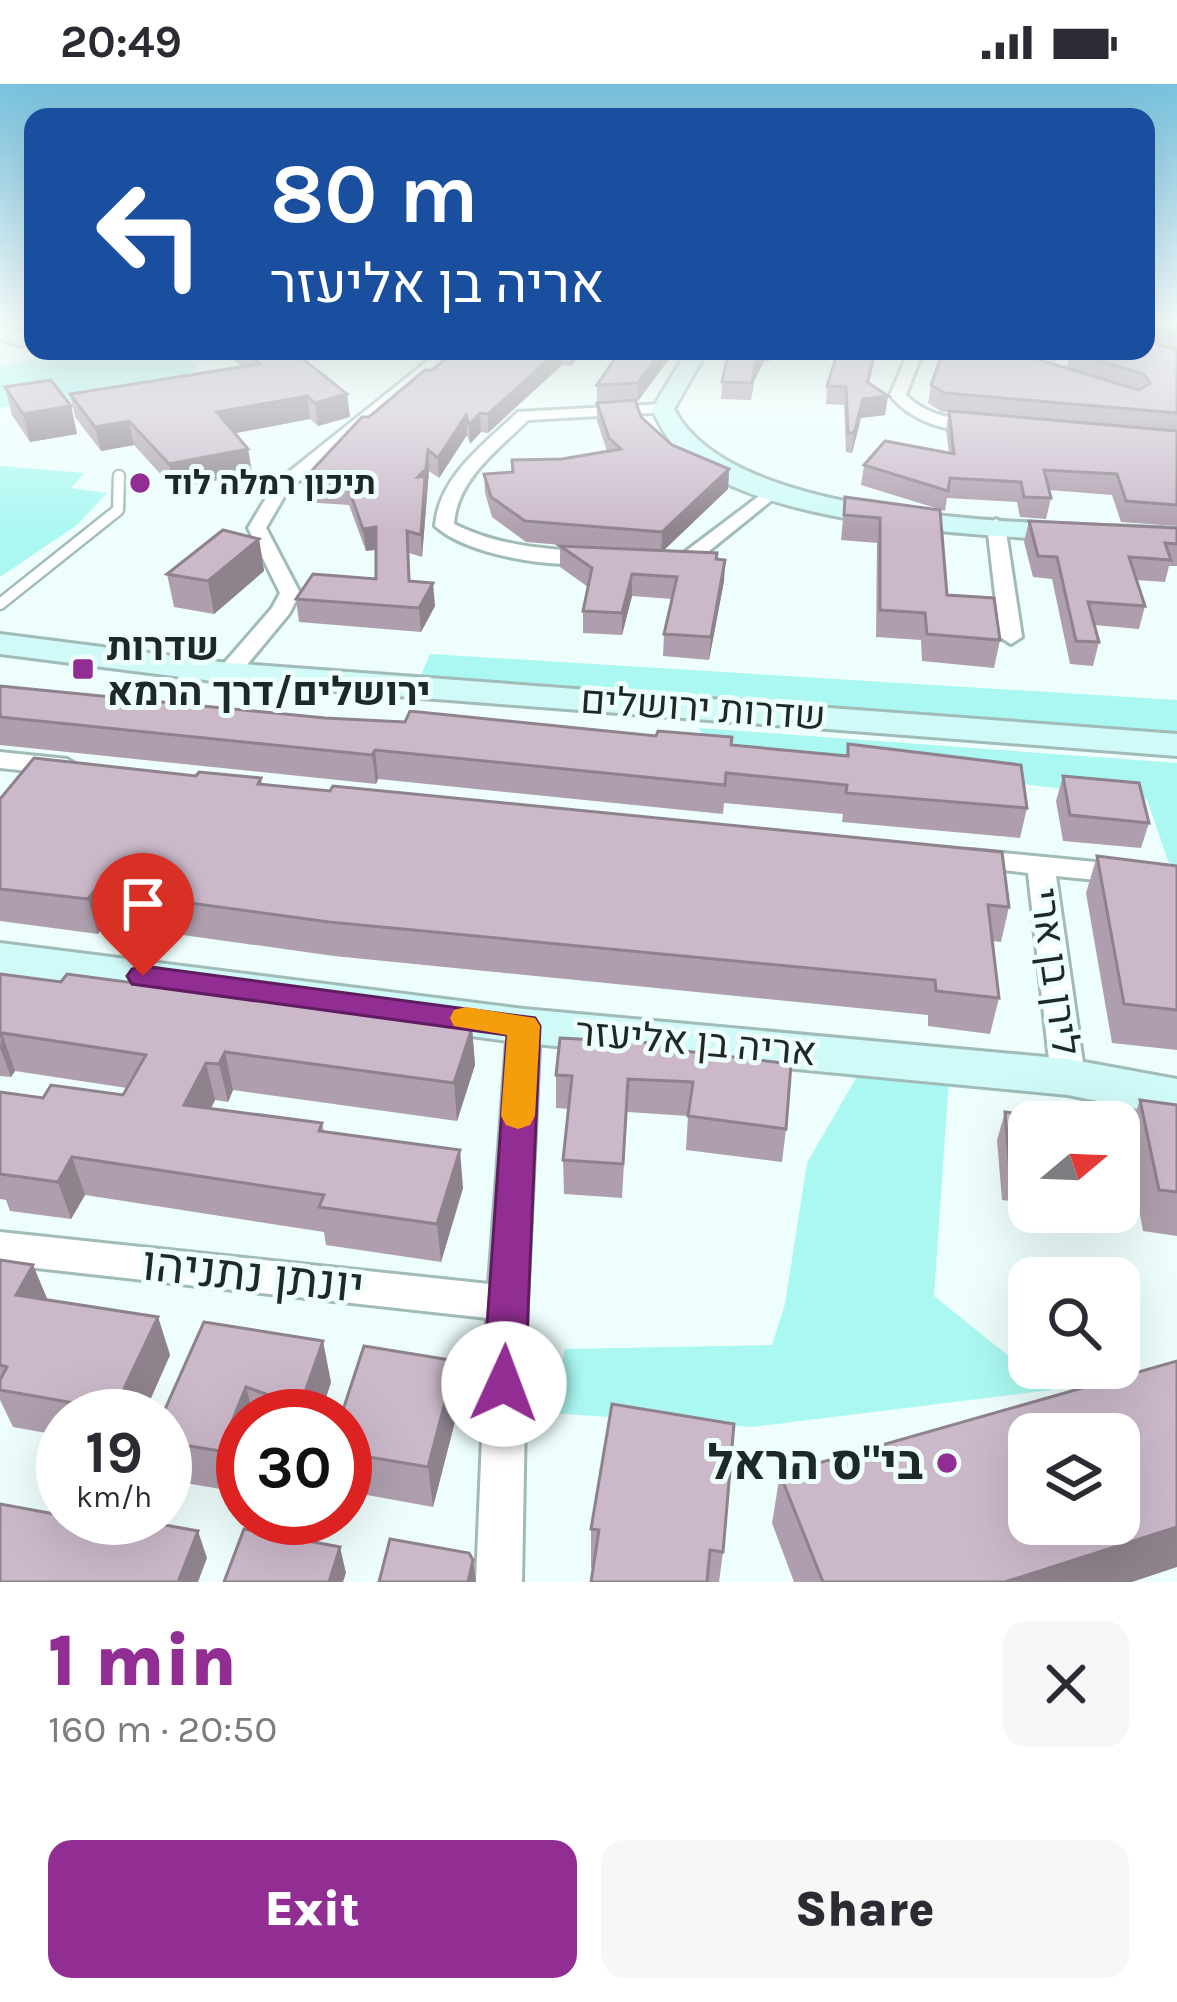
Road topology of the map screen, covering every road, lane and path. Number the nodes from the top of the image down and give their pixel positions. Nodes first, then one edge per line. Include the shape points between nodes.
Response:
1 (396, 394) edge
2 (670, 394) edge
3 (898, 394) edge
4 (663, 409) junction
5 (1004, 430) edge
6 (119, 476) dead end
7 (771, 492) junction
8 (996, 525) junction
9 (1177, 537) edge
10 (618, 560) edge
11 (639, 561) edge
12 (681, 563) junction
13 (714, 566) edge
14 (0, 604) edge
15 (1011, 637) dead end
16 (0, 644) edge
17 (0, 666) edge
18 (228, 673) junction
19 (1177, 745) edge
20 (0, 760) edge
21 (33, 764) junction
22 (104, 771) edge
23 (11, 790) edge
24 (947, 857) edge
25 (1041, 866) junction
26 (1177, 879) edge
27 (0, 958) edge
28 (524, 1026) junction
29 (1068, 1077) junction
30 (1177, 1098) edge
31 (0, 1248) edge
32 (507, 1303) junction
33 (499, 1582) edge

1 - 18 street via 280,487 257,528 290,593
2 - 4 street
3 - 5 street via 938,422
4 - 7 street via 703,460
4 - 10 street via 532,408 442,511 444,526 472,543
6 - 14 lane via 118,510
7 - 8 street
7 - 12 street
8 - 9 street
8 - 15 street
11 - 12 street
12 - 13 street
16 - 18 street, שדרות ירושלים
17 - 18 street, שדרות ירושלים
18 - 19 street, שדרות ירושלים
20 - 21 street
21 - 22 street
21 - 23 street
24 - 25 street
25 - 26 street
25 - 29 street, לירן בן ארי
27 - 28 street, אריה בן אליעזר
28 - 29 street, אריה בן אליעזר
28 - 32 street
29 - 30 street, אריה בן אליעזר
31 - 32 street, יונתן נתניהו
32 - 33 street

